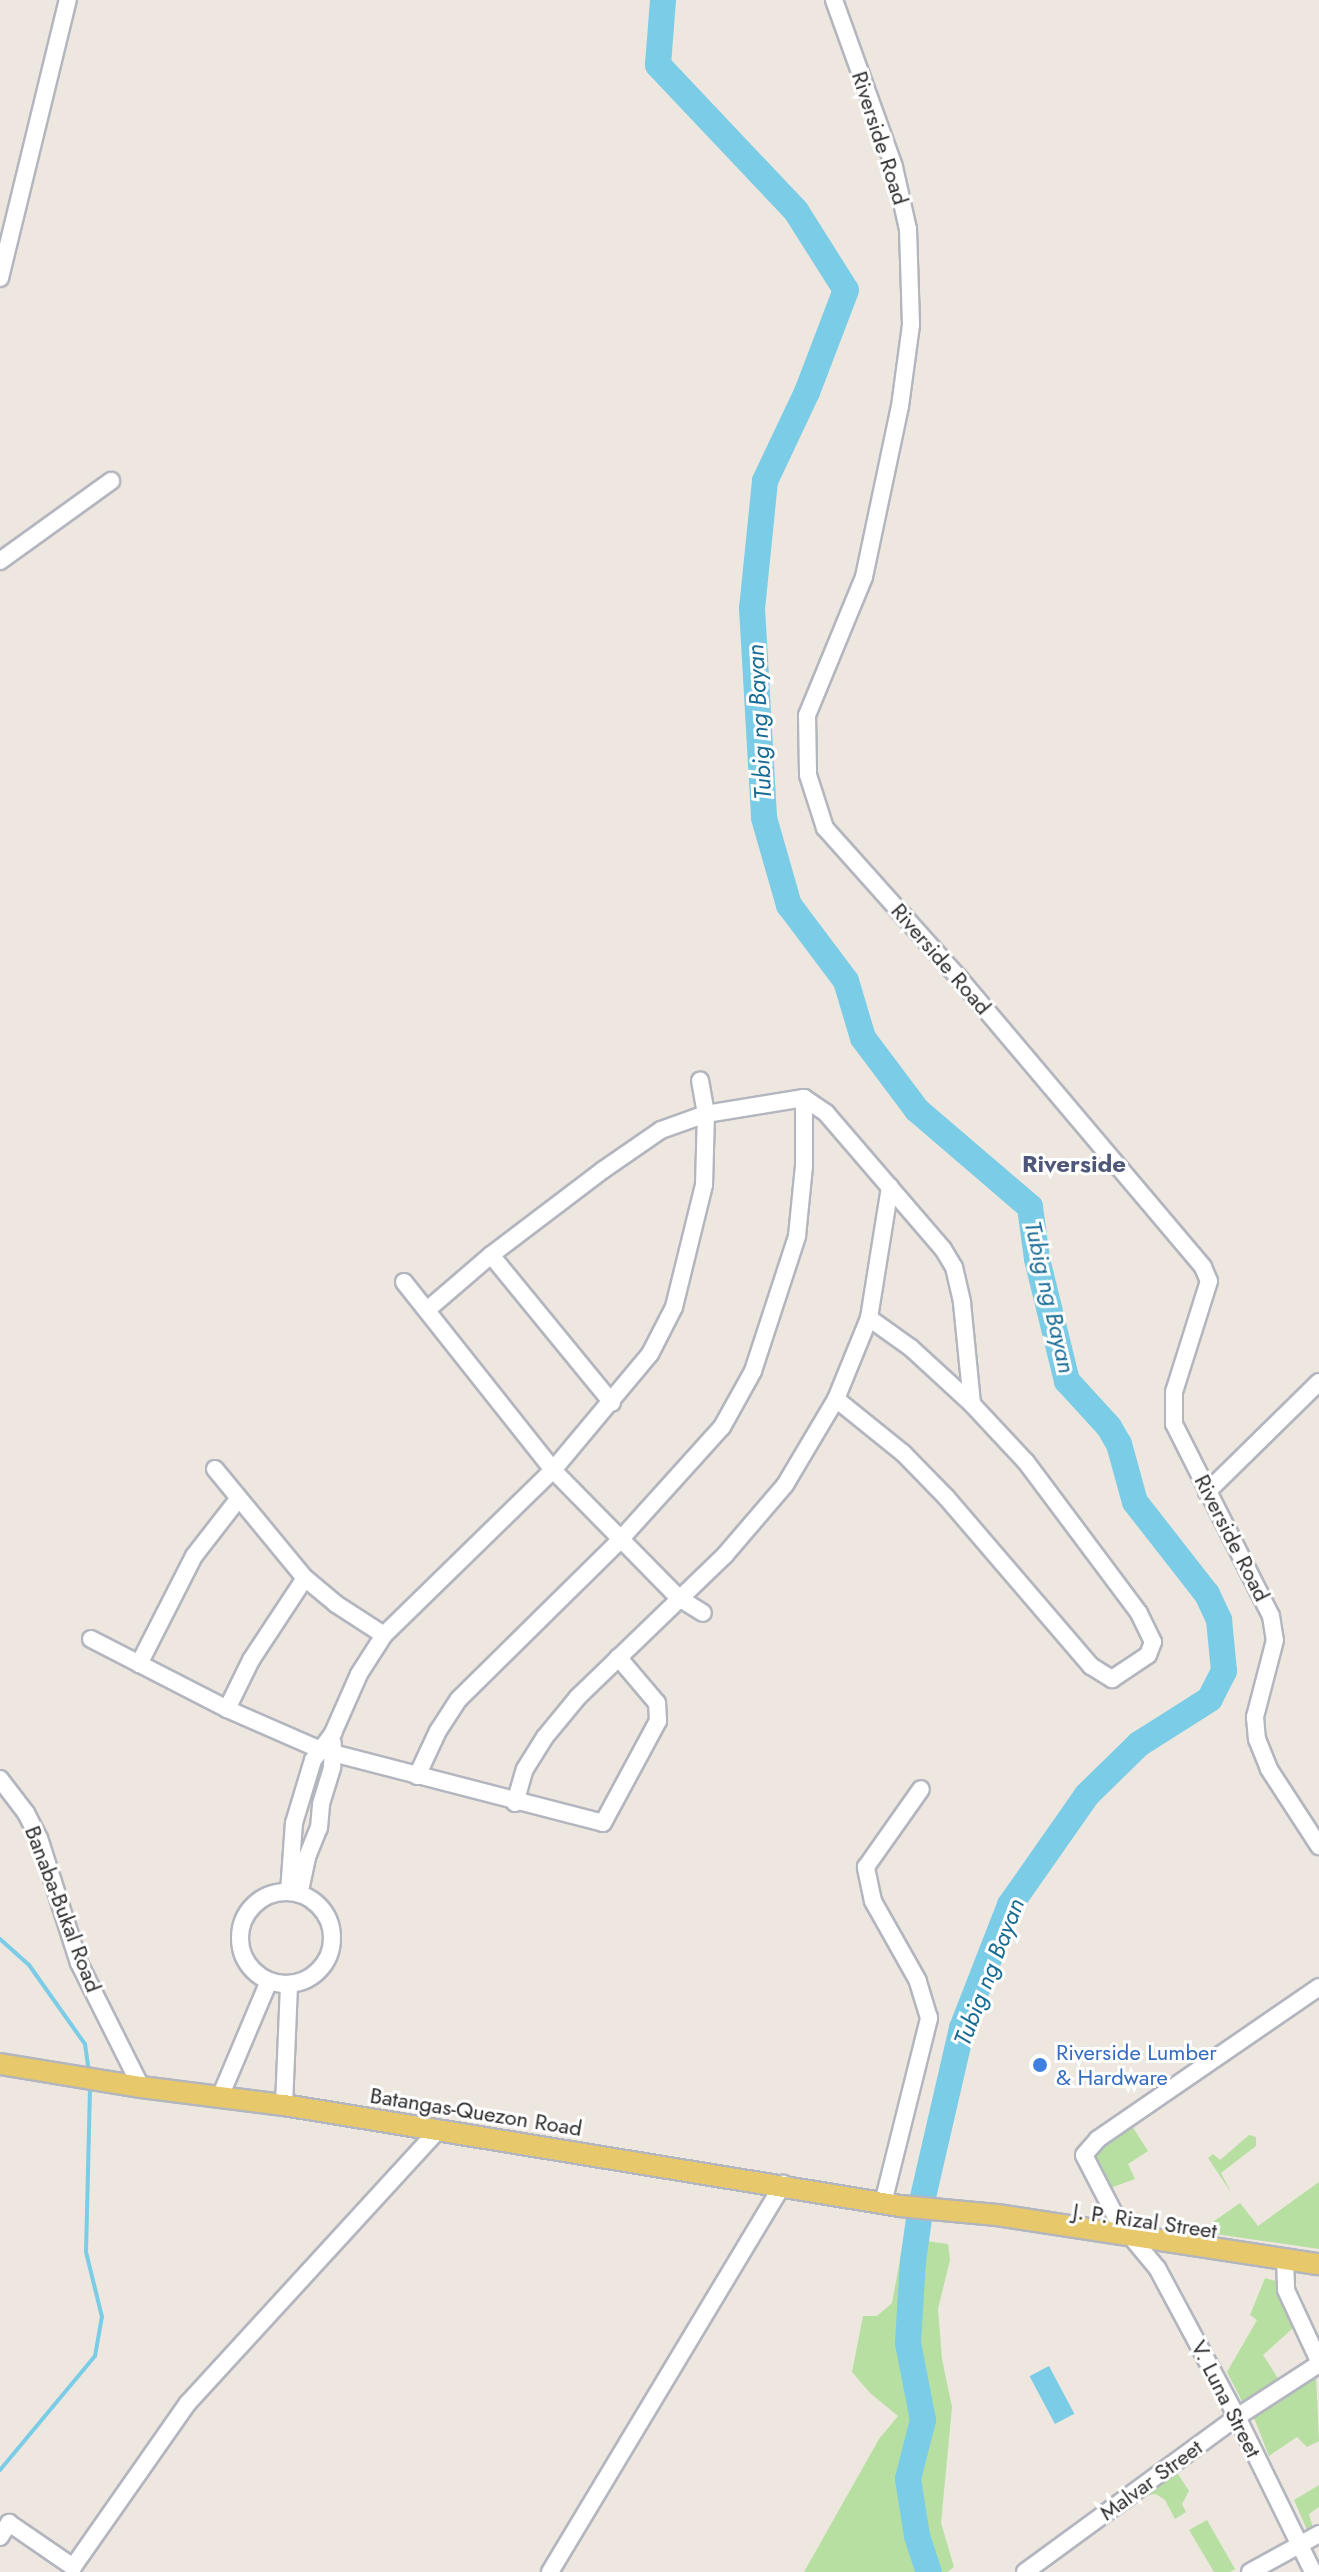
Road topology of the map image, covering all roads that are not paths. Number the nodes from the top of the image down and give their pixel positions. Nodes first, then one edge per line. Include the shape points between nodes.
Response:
1 (68, 0) edge
2 (834, 0) edge
3 (0, 278) edge
4 (111, 481) dead end
5 (0, 561) edge
6 (700, 1081) dead end
7 (804, 1098) junction
8 (706, 1114) junction
9 (890, 1187) junction
10 (491, 1255) junction
11 (404, 1282) dead end
12 (427, 1310) junction
13 (869, 1318) junction
14 (1319, 1382) edge
15 (836, 1399) junction
16 (612, 1403) junction
17 (972, 1404) junction
18 (215, 1469) dead end
19 (553, 1470) junction
20 (1207, 1492) junction
21 (239, 1498) junction
22 (619, 1541) junction
23 (305, 1578) junction
24 (679, 1598) junction
25 (703, 1613) dead end
26 (384, 1635) junction
27 (91, 1639) dead end
28 (618, 1657) junction
29 (139, 1664) junction
30 (227, 1709) junction
31 (327, 1752) junction
32 (417, 1776) junction
33 (0, 1779) edge
34 (921, 1789) dead end
35 (304, 1799) junction
36 (515, 1803) junction
37 (321, 1804) junction
38 (1319, 1846) edge
39 (295, 1893) junction
40 (269, 1981) junction
41 (289, 1985) junction
42 (1319, 1987) edge
43 (0, 2064) edge
44 (141, 2087) junction
45 (220, 2097) junction
46 (284, 2105) junction
47 (437, 2131) junction
48 (783, 2184) junction
49 (891, 2204) junction
50 (954, 2213) joint
51 (1133, 2238) junction
52 (1284, 2263) junction
53 (1319, 2264) edge
54 (1319, 2274) edge
55 (1319, 2362) edge
56 (1237, 2417) junction
57 (1319, 2534) edge
58 (0, 2537) edge
59 (1299, 2545) junction
60 (550, 2572) edge
61 (1025, 2572) edge
62 (1250, 2572) edge
63 (1313, 2572) edge

1 - 3 street
2 - 20 street, Riverside Road via 894,167 908,229 911,325 900,406 864,577 807,715 808,775 825,828 1203,1267 1209,1281 1173,1409 1174,1424
4 - 5 street
6 - 8 street
7 - 8 street
7 - 9 street via 826,1113
7 - 22 street via 797,1236 753,1371 722,1427
8 - 10 street via 661,1130
8 - 16 street via 704,1185 674,1307 650,1354
9 - 13 street
9 - 17 street via 954,1267
10 - 12 street
10 - 16 street
11 - 12 street
12 - 19 street
13 - 15 street
13 - 17 street
14 - 20 street
15 - 17 street via 903,1453 946,1497 1091,1666 1112,1679 1129,1670 1148,1655 1153,1642 1139,1613 1026,1462
15 - 24 street via 785,1485 725,1555
16 - 19 street
18 - 21 street
19 - 22 street
19 - 26 street
20 - 38 street, Riverside Road via 1271,1616 1275,1640 1255,1723 1260,1749
21 - 23 street
21 - 29 street via 194,1556
22 - 24 street
22 - 32 street via 459,1699
23 - 26 street
23 - 30 street via 251,1660
24 - 25 street
24 - 28 street
26 - 31 street via 359,1674
27 - 29 street
28 - 36 street via 545,1737 525,1769
28 - 36 street via 657,1703 658,1721 603,1823
29 - 30 street
30 - 31 street
31 - 32 street
31 - 35 street via 311,1768
31 - 37 street
32 - 36 street
33 - 44 street, Banaba-Bukal Road via 39,1838 79,1963
34 - 49 street via 866,1867 873,1901 918,1981 929,2018
35 - 37 street
35 - 39 street via 294,1823
37 - 39 street via 318,1837
39 - 40 street via 267,1896 242,1926 242,1952 257,1974
39 - 41 street via 319,1906 328,1918 332,1948 317,1974
40 - 41 street
40 - 45 street
41 - 46 street
42 - 51 street, V. Luna Street via 1084,2151 1118,2221
43 - 44 main road, Batangas-Quezon Road
44 - 45 main road, Batangas-Quezon Road
45 - 46 main road, Batangas-Quezon Road
46 - 47 main road, Batangas-Quezon Road
47 - 48 main road, Batangas-Quezon Road
47 - 58 street via 188,2403 73,2567 9,2523
48 - 49 main road, Batangas-Quezon Road
48 - 60 street
49 - 50 main road, Batangas-Quezon Road
50 - 51 main road, J. P. Rizal Street
51 - 52 main road, J. P. Rizal Street
51 - 56 street, V. Luna Street via 1157,2268
52 - 53 main road, J. P. Rizal Street
52 - 54 main road, J. P. Rizal Street
52 - 55 street via 1290,2301
55 - 56 street, Malvar Street
56 - 59 street, V. Luna Street
56 - 61 street, Malvar Street
57 - 59 street
59 - 62 street
59 - 63 street, V. Luna Street

